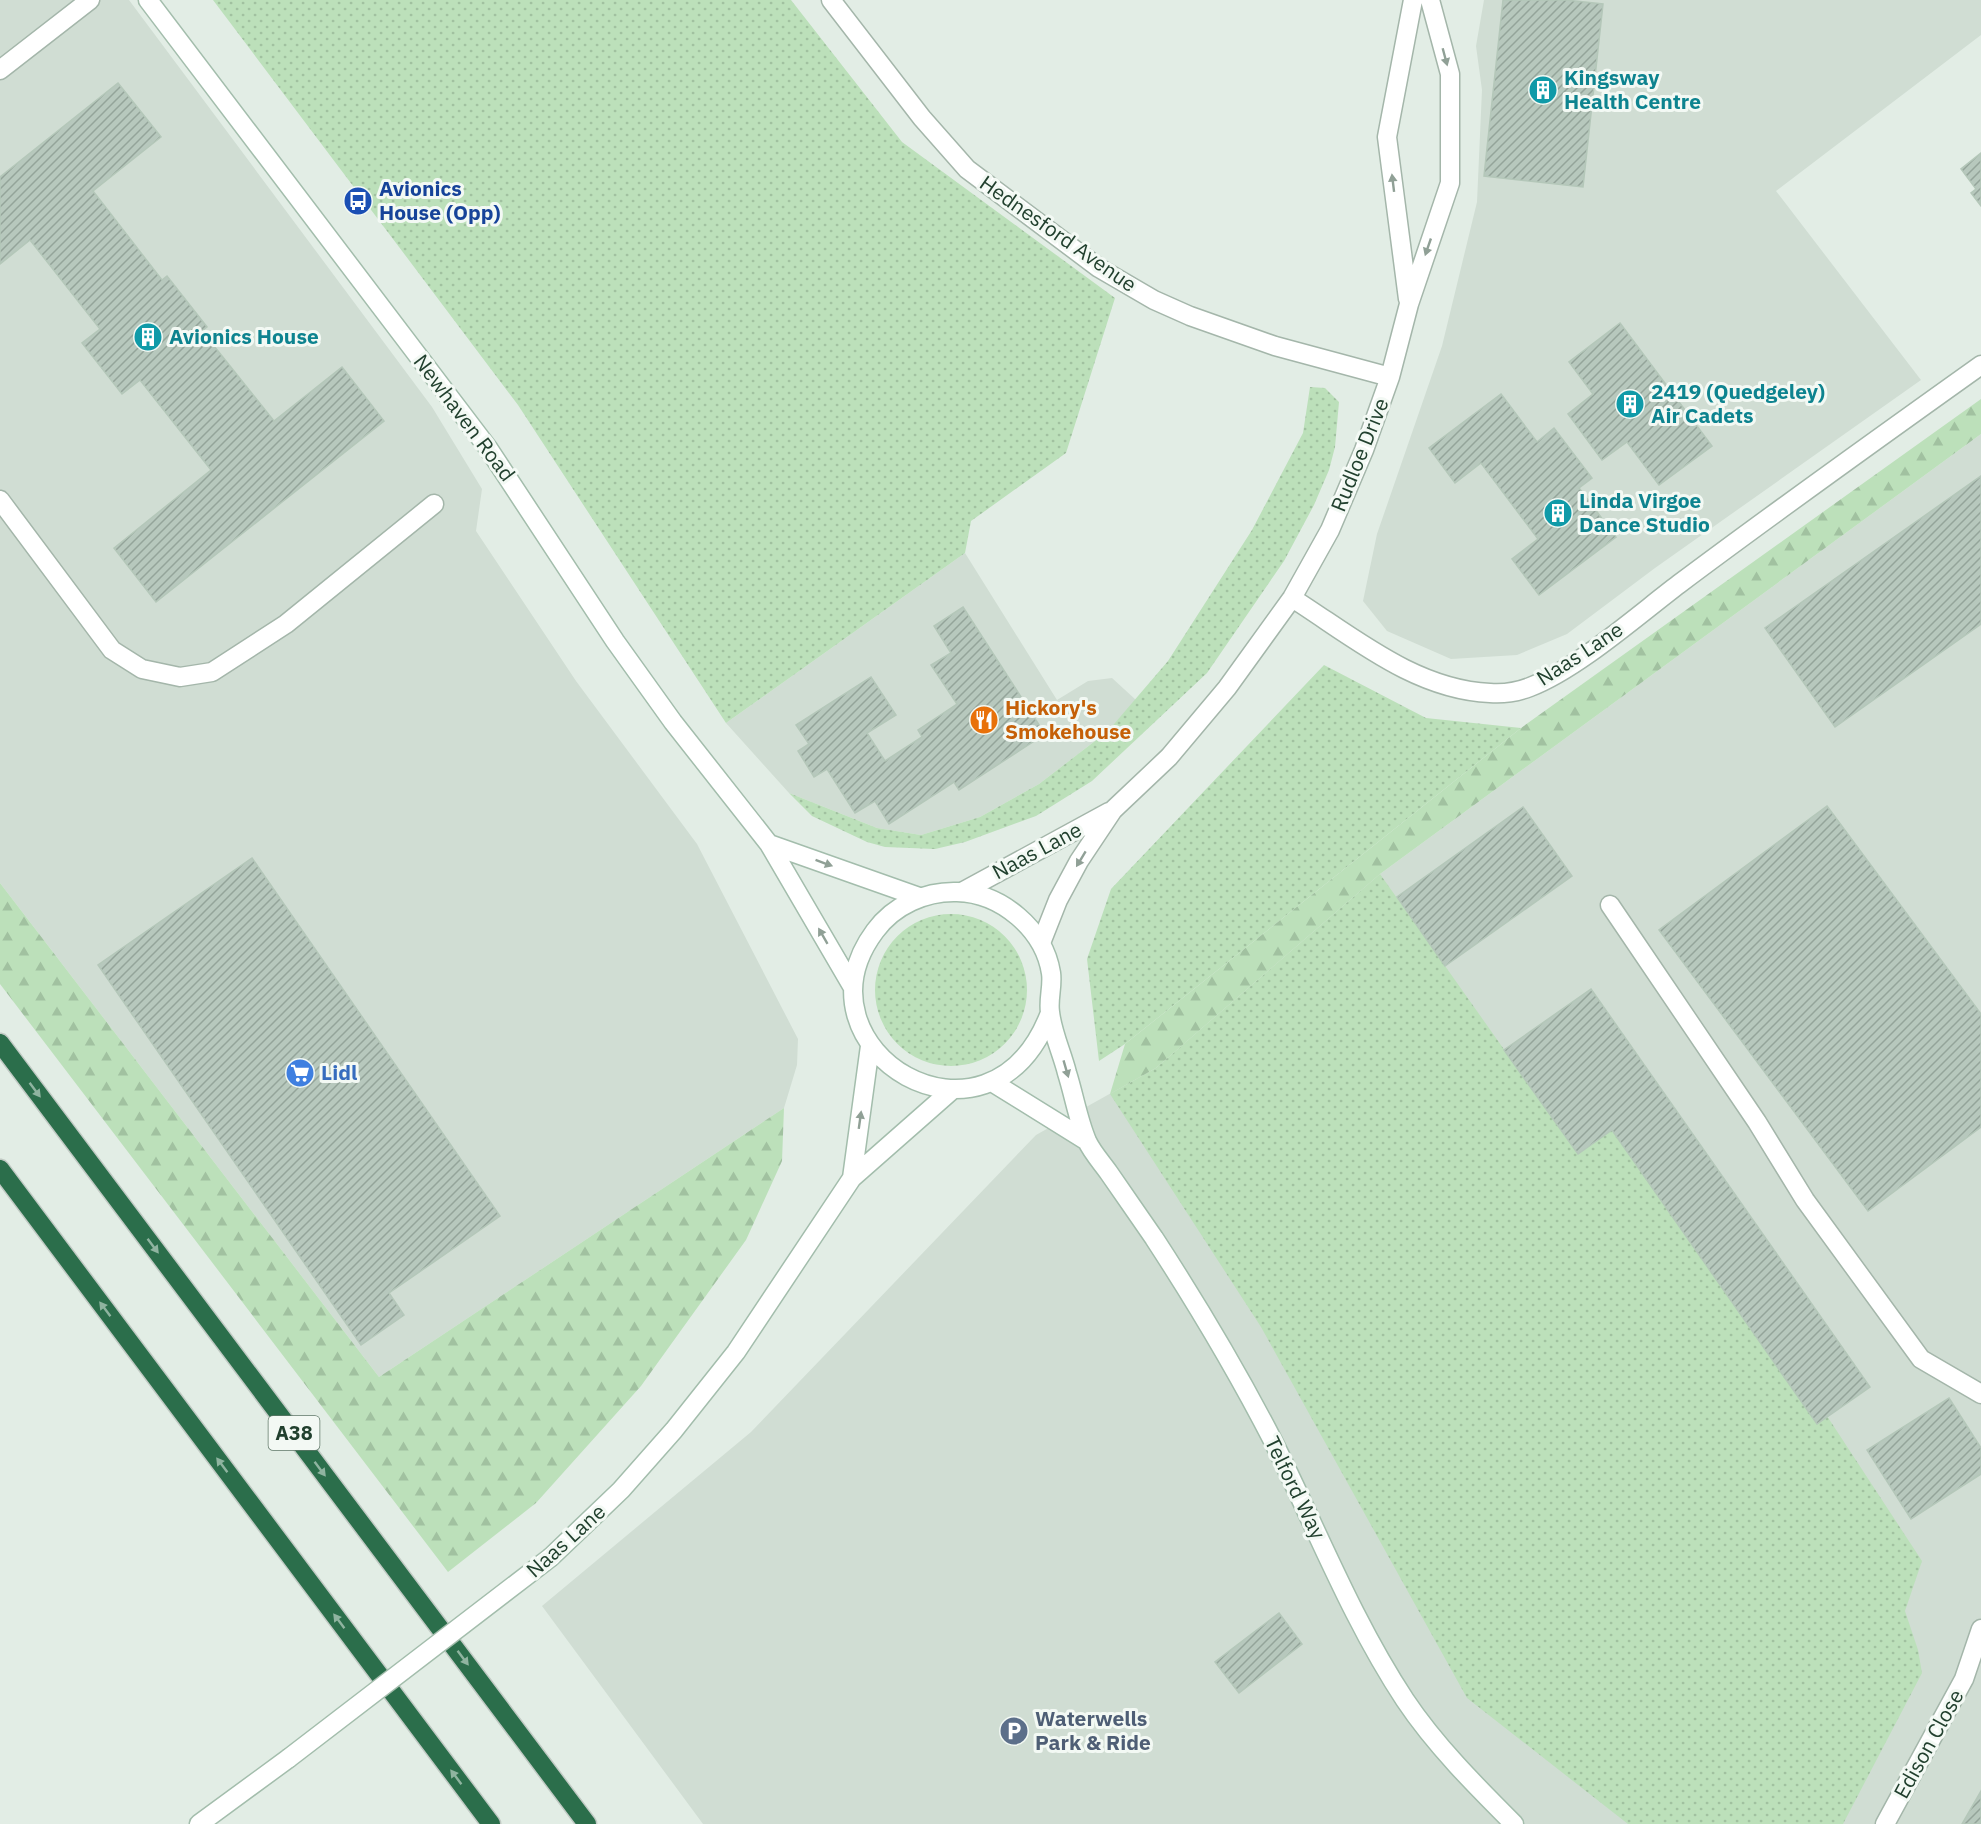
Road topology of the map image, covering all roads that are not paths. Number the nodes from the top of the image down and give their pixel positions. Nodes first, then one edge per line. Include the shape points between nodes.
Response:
1 (90, 0) edge
2 (148, 0) edge
3 (831, 0) edge
4 (1413, 0) edge
5 (1430, 0) edge
6 (0, 70) edge
7 (1409, 304) junction
8 (1981, 364) edge
9 (1390, 377) junction
10 (0, 500) edge
11 (434, 504) dead end
12 (1292, 598) junction
13 (1113, 810) junction
14 (769, 844) junction
15 (962, 892) junction
16 (920, 897) junction
17 (1610, 905) dead end
18 (1041, 943) junction
19 (852, 986) junction
20 (1050, 1013) junction
21 (0, 1043) edge
22 (870, 1046) junction
23 (992, 1082) junction
24 (952, 1090) junction
25 (1087, 1141) junction
26 (0, 1168) edge
27 (852, 1178) junction
28 (1981, 1394) edge
29 (1981, 1629) edge
30 (199, 1824) edge
31 (491, 1824) edge
32 (587, 1824) edge
33 (1514, 1824) edge
34 (1885, 1824) edge

1 - 6 street
2 - 14 street, Newhaven Road via 488,448 615,641
3 - 9 street, Hednesford Avenue via 922,118 967,169 1100,268 1190,316 1275,346
7 -> 4 street, Rudloe Drive via 1387,137
5 -> 7 street, Rudloe Drive via 1449,74 1450,183
7 - 9 street, Rudloe Drive
8 - 12 street, Naas Lane via 1619,630 1531,687 1488,693 1453,688 1416,676
9 - 12 street, Rudloe Drive via 1330,530
10 - 11 street via 112,650 142,669 180,677 212,672 286,624
12 - 13 street, Naas Lane via 1220,697 1169,757
13 - 15 street, Naas Lane
13 -> 18 street, Naas Lane via 1079,861
14 -> 16 street
19 -> 14 street, Newhaven Road
15 - 16 street, Telford Way
15 - 18 street, Telford Way via 1003,905 1022,919
16 - 19 street, Telford Way via 894,911 867,941
17 - 28 street via 1805,1200 1914,1350 1921,1359
18 - 20 street, Telford Way via 1051,972
19 - 22 street, Telford Way via 856,1011
20 - 23 street, Telford Way via 1040,1039 1012,1071
20 -> 25 street, Telford Way
21 -> 32 highway, A38
22 - 24 street, Telford Way via 895,1071 928,1087
27 -> 22 street, Naas Lane
23 - 24 street, Telford Way
23 - 25 street, Telford Way
24 - 27 street, Naas Lane
25 - 33 street, Telford Way via 1221,1345 1272,1439 1377,1657 1451,1758
31 -> 26 highway
27 - 30 street, Naas Lane, bridge via 736,1352 621,1490 551,1557
29 - 34 street, Edison Close via 1964,1679

